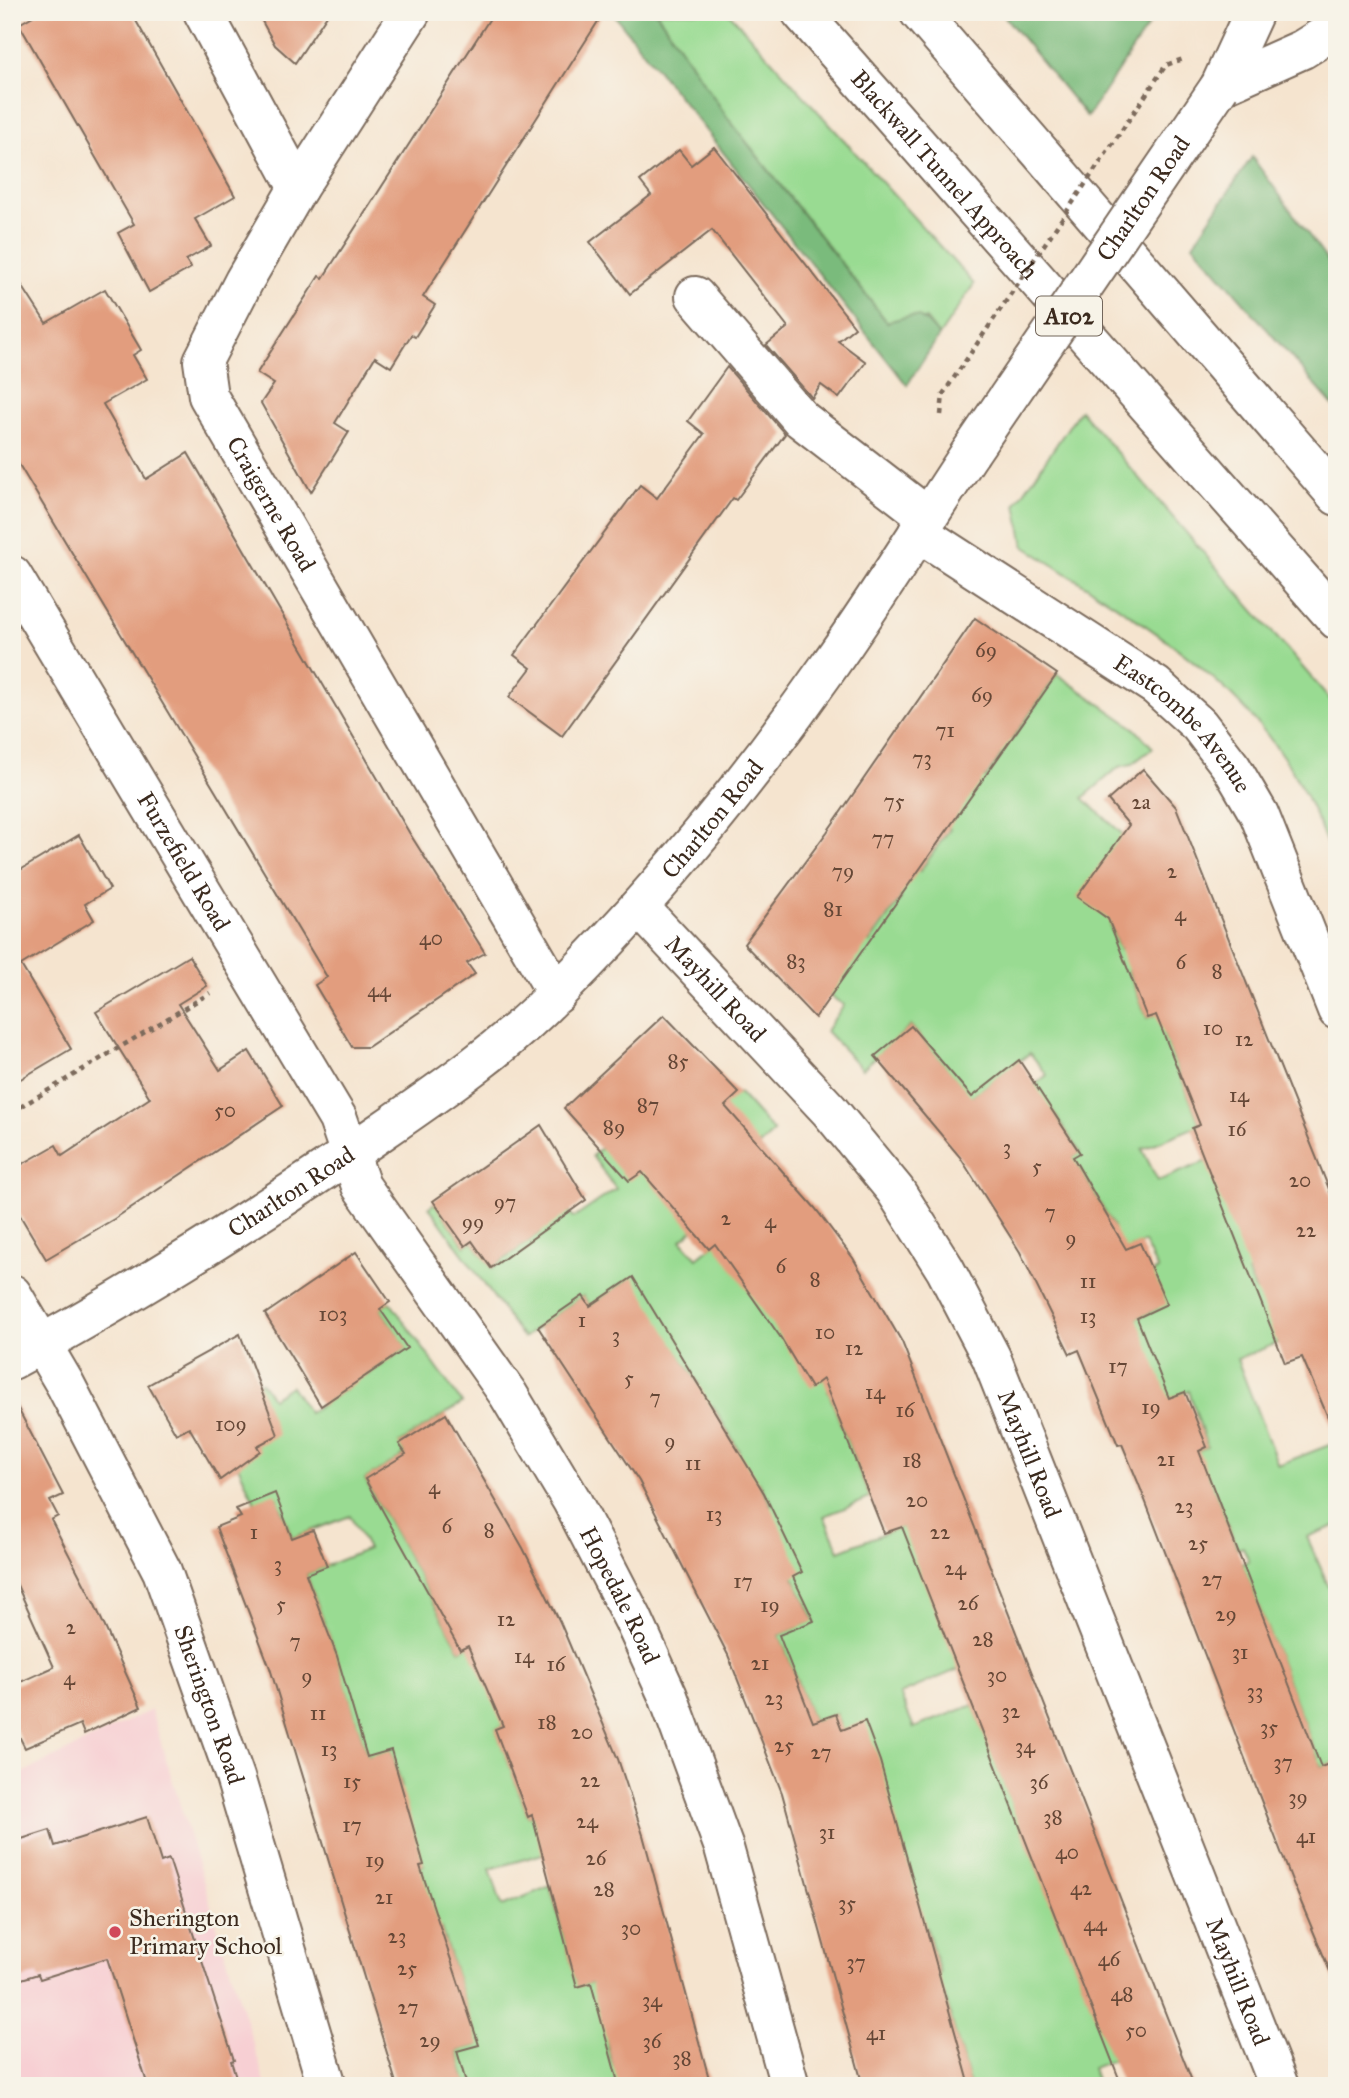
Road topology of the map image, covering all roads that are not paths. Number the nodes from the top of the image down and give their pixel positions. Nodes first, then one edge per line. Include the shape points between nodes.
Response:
1 (203, 12) edge
2 (411, 12) edge
3 (801, 12) edge
4 (919, 12) edge
5 (1254, 12) edge
6 (1337, 28) edge
7 (1220, 86) junction
8 (298, 188) junction
9 (695, 296) dead end
10 (1337, 496) edge
11 (923, 524) junction
12 (12, 575) edge
13 (1337, 620) edge
14 (639, 907) junction
15 (557, 994) junction
16 (1337, 1010) edge
17 (350, 1153) junction
18 (12, 1294) edge
19 (27, 1352) edge
20 (327, 2086) edge
21 (790, 2086) edge
22 (1279, 2086) edge

1 - 8 main road
2 - 8 main road, Craigerne Road
3 - 13 main road, Blackwall Tunnel Approach / A102
4 - 10 main road
5 - 7 main road, Charlton Road
6 - 7 main road via 1303,49
7 - 11 main road, Charlton Road, bridge
8 - 15 main road, Craigerne Road via 203,361 208,396
9 - 11 main road, Eastcombe Avenue via 801,419
11 - 14 main road, Charlton Road via 829,667
11 - 16 main road, Eastcombe Avenue via 1156,686 1199,725 1259,814
12 - 17 main road, Furzefield Road via 338,1119
14 - 15 main road, Charlton Road
14 - 22 main road, Mayhill Road via 829,1110 895,1189 945,1269 990,1357
15 - 17 main road, Charlton Road via 455,1081
17 - 19 main road, Charlton Road via 156,1280
17 - 21 main road, Hopedale Road via 361,1186 515,1406 572,1501 633,1619 668,1696 724,1848
18 - 19 main road, Sherington Road
19 - 20 main road, Sherington Road via 162,1571 234,1777

